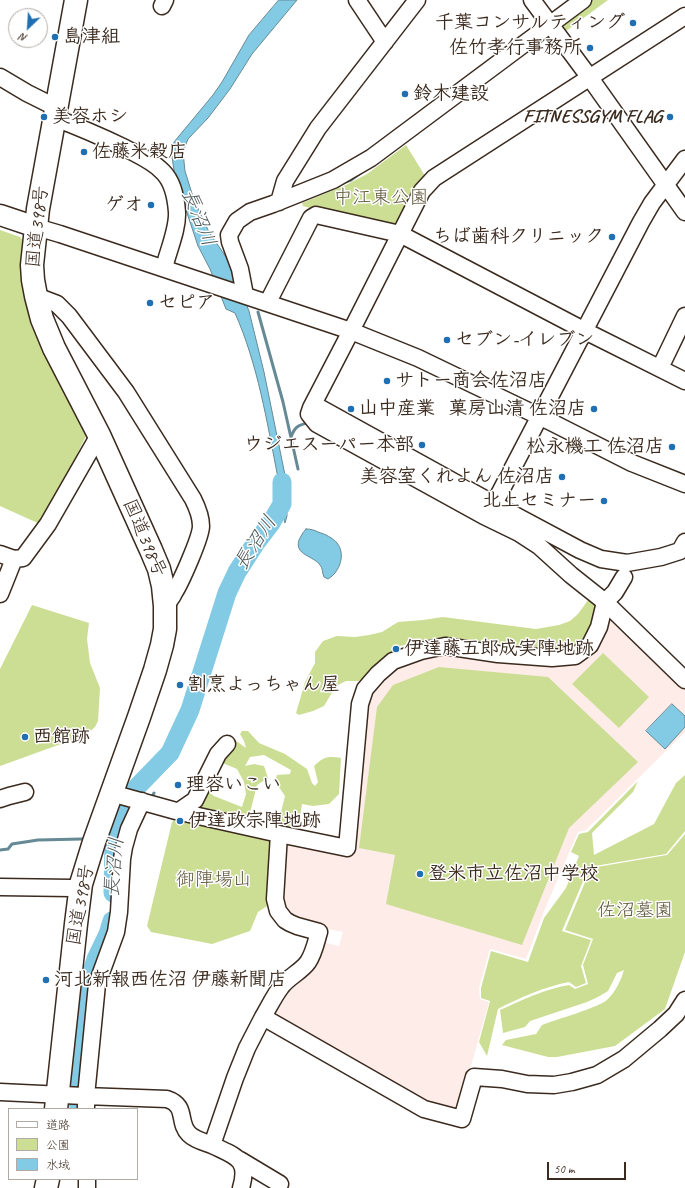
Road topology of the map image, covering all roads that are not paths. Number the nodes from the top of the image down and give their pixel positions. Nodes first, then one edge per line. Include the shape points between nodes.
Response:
1 (76, 0) edge
2 (358, 0) edge
3 (417, 0) edge
4 (532, 0) edge
5 (583, 0) edge
6 (685, 16) edge
7 (550, 25) junction
8 (385, 42) junction
9 (0, 77) edge
10 (590, 78) junction
11 (56, 113) junction
12 (685, 159) edge
13 (665, 185) junction
14 (278, 202) junction
15 (685, 212) edge
16 (0, 215) edge
17 (36, 227) junction
18 (400, 234) junction
19 (164, 268) junction
20 (245, 295) junction
21 (36, 296) junction
22 (268, 302) junction
23 (685, 316) edge
24 (351, 331) junction
25 (584, 331) junction
26 (660, 368) junction
27 (685, 381) edge
28 (539, 416) junction
29 (99, 435) junction
30 (685, 484) edge
31 (489, 510) junction
32 (685, 542) edge
33 (7, 557) edge
34 (624, 576) dead end
35 (0, 594) edge
36 (605, 602) junction
37 (165, 606) junction
38 (685, 680) edge
39 (227, 744) dead end
40 (25, 792) dead end
41 (129, 798) junction
42 (0, 799) edge
43 (179, 811) junction
44 (279, 834) junction
45 (0, 888) edge
46 (72, 888) dead end
47 (685, 1000) edge
48 (263, 1017) junction
49 (0, 1092) edge
50 (74, 1100) edge
51 (212, 1145) junction
52 (240, 1160) junction
53 (280, 1184) dead end
54 (241, 1188) edge

1 - 11 highway, 国道398号
2 - 8 street
3 - 8 street
4 - 7 street
5 - 7 street
6 - 10 street
7 - 10 street
7 - 14 street via 371,158 333,180
8 - 14 street via 318,128 285,181
9 - 11 street
10 - 13 street
10 - 18 street via 434,178 422,192
11 - 17 highway, 国道398号
11 - 19 street via 71,124 154,164 164,173 172,186 177,213
12 - 13 street
13 - 15 street
13 - 25 street via 641,222
14 - 20 street via 250,212 237,221 229,235
16 - 17 main road
17 - 19 street
17 - 21 highway, 国道398号 via 32,265
18 - 22 street via 316,215 311,218
18 - 24 street
18 - 25 street
19 - 20 street
20 - 22 street
21 - 29 highway, 国道398号 via 54,348
21 - 37 street via 57,304 69,316 126,392 198,509 201,528 178,587
22 - 24 street
23 - 26 street
24 - 28 street via 418,358
24 - 31 street via 313,414
25 - 26 street
25 - 28 street
26 - 27 street
28 - 30 street via 632,463
28 - 31 street
29 - 33 street via 48,524 23,558
29 - 37 highway, 国道398号 via 151,550 163,586
31 - 32 street via 601,559 627,563 661,557 680,551
31 - 36 street via 539,546
33 - 35 street
34 - 36 street via 615,592
36 - 38 street
36 - 44 street via 599,627 590,645 575,656 552,658 498,654 445,646 393,661 365,689 360,704 347,848
37 - 41 highway, 国道398号 via 165,629 159,657 139,717
39 - 43 street via 218,754 195,800
40 - 42 street
41 - 43 street
41 - 50 street via 129,829 122,859 116,932 98,984
41 - 50 highway, 国道398号 via 94,842 79,897
43 - 44 street
44 - 48 street via 275,899 278,912 290,923 319,932 309,961 280,987
45 - 46 street
47 - 48 street via 676,1014 660,1029 624,1059 596,1075 554,1085 474,1077 462,1119 424,1109
48 - 51 street via 235,1078
49 - 50 street
50 - 51 street via 167,1099 178,1105 188,1133
51 - 52 street
52 - 53 street
52 - 54 street via 244,1171

